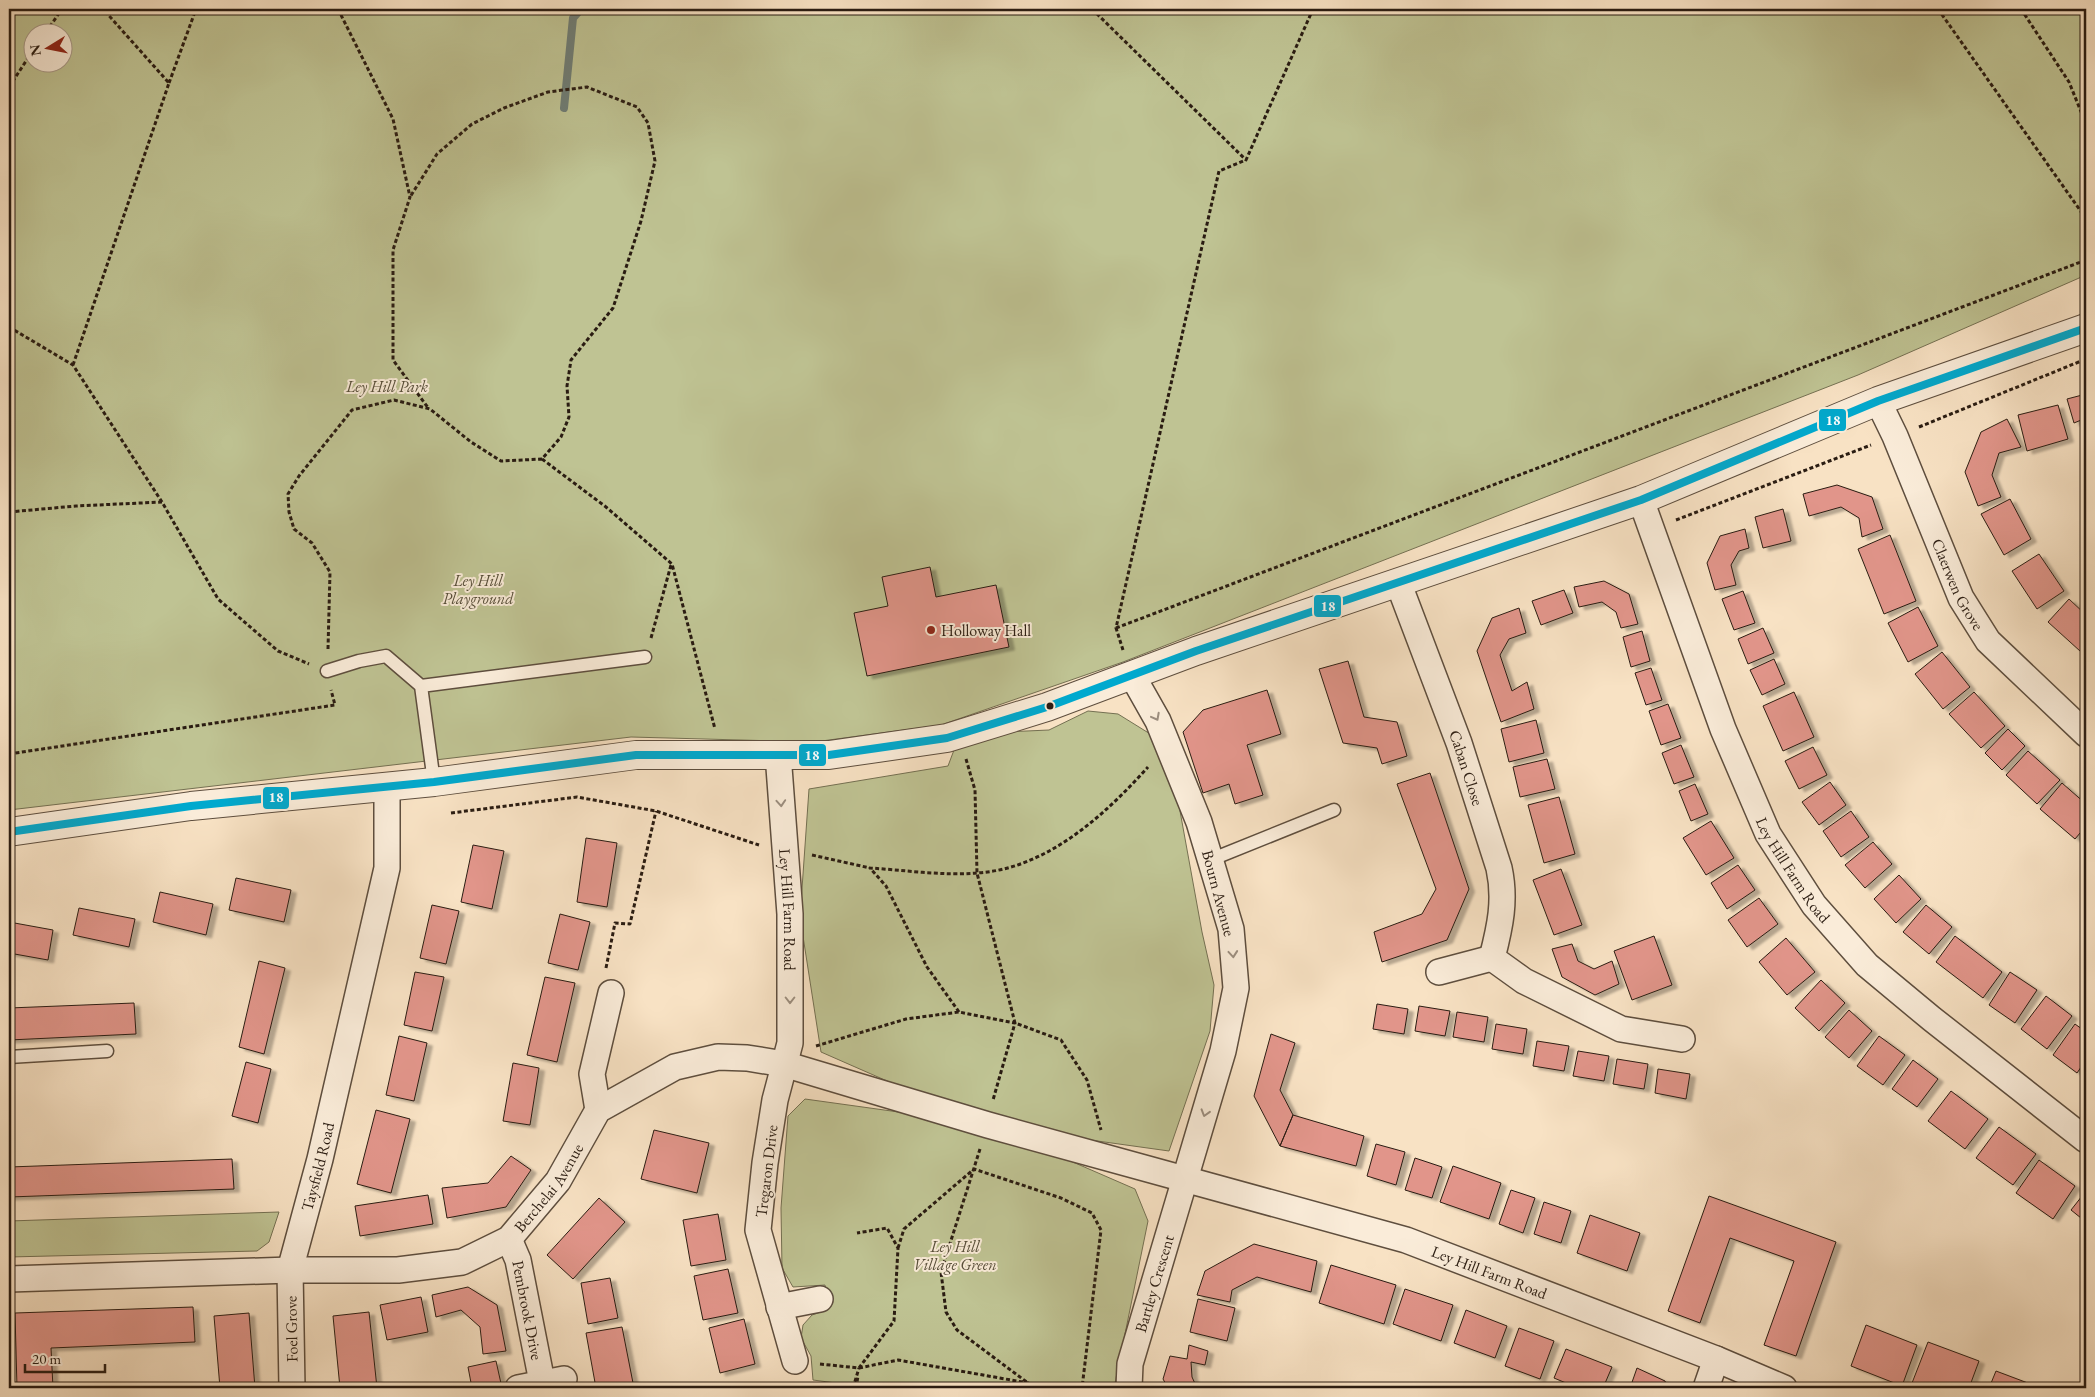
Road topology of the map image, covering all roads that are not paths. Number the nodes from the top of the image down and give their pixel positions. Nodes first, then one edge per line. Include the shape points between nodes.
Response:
1 (2086, 328) edge
2 (1878, 401) junction
3 (1641, 500) junction
4 (1398, 582) junction
5 (645, 657) road end
6 (327, 671) road end
7 (1132, 675) junction
8 (421, 686) junction
9 (2086, 734) edge
10 (778, 754) junction
11 (434, 782) junction
12 (386, 786) junction
13 (1334, 810) dead end
14 (9, 832) edge
15 (1210, 860) junction
16 (1492, 958) junction
17 (1439, 972) dead end
18 (611, 993) road end
19 (1682, 1039) dead end
20 (107, 1051) dead end
21 (787, 1054) junction
22 (9, 1057) edge
23 (598, 1110) junction
24 (2086, 1140) edge
25 (1185, 1180) junction
26 (509, 1239) junction
27 (290, 1270) junction
28 (9, 1279) edge
29 (820, 1299) dead end
30 (779, 1307) junction
31 (1716, 1359) junction
32 (795, 1361) road end
33 (292, 1388) edge
34 (518, 1388) edge
35 (1129, 1388) edge
36 (1706, 1388) edge
37 (1784, 1388) edge

1 - 2 street
2 - 3 street
2 - 9 street, Claerwen Grove via 1961,598 1988,641
3 - 4 street
3 - 24 street, Ley Hill Farm Road via 1734,755 1768,834 1814,905 1867,965
4 - 7 street
4 - 16 street, Caban Close via 1459,743 1503,887 1503,914
5 - 8 lane
6 - 8 lane via 386,656
7 - 10 street via 1047,707 937,740 829,755
7 -> 15 street, Bourn Avenue via 1158,721 1199,822
8 - 11 lane
10 - 11 street via 636,755
10 -> 21 street, Ley Hill Farm Road via 790,914
11 - 12 street
12 - 14 street via 191,806
12 - 27 street, Taysfield Road via 387,868 320,1159
13 - 15 lane
15 -> 25 street, Bourn Avenue via 1231,929 1236,988 1224,1050
16 - 17 street
16 - 19 street via 1524,980 1621,1029
18 - 23 street via 592,1074
20 - 22 lane
21 - 23 street via 747,1058 718,1056 675,1067
21 - 25 street, Ley Hill Farm Road via 1109,1159
21 - 30 street, Tregaron Drive via 775,1100 758,1230
23 - 26 street, Berchelai Avenue via 558,1181
25 - 31 street, Ley Hill Farm Road via 1406,1240
25 - 35 street, Bartley Crescent via 1130,1364
26 - 27 street, Berchelai Avenue via 462,1262 398,1270
26 - 34 street, Pembrook Drive via 553,1380
27 - 28 street
27 - 33 street, Foel Grove
29 - 30 street
30 - 32 street, Tregaron Drive
31 - 36 street
31 - 37 street, Ley Hill Farm Road

